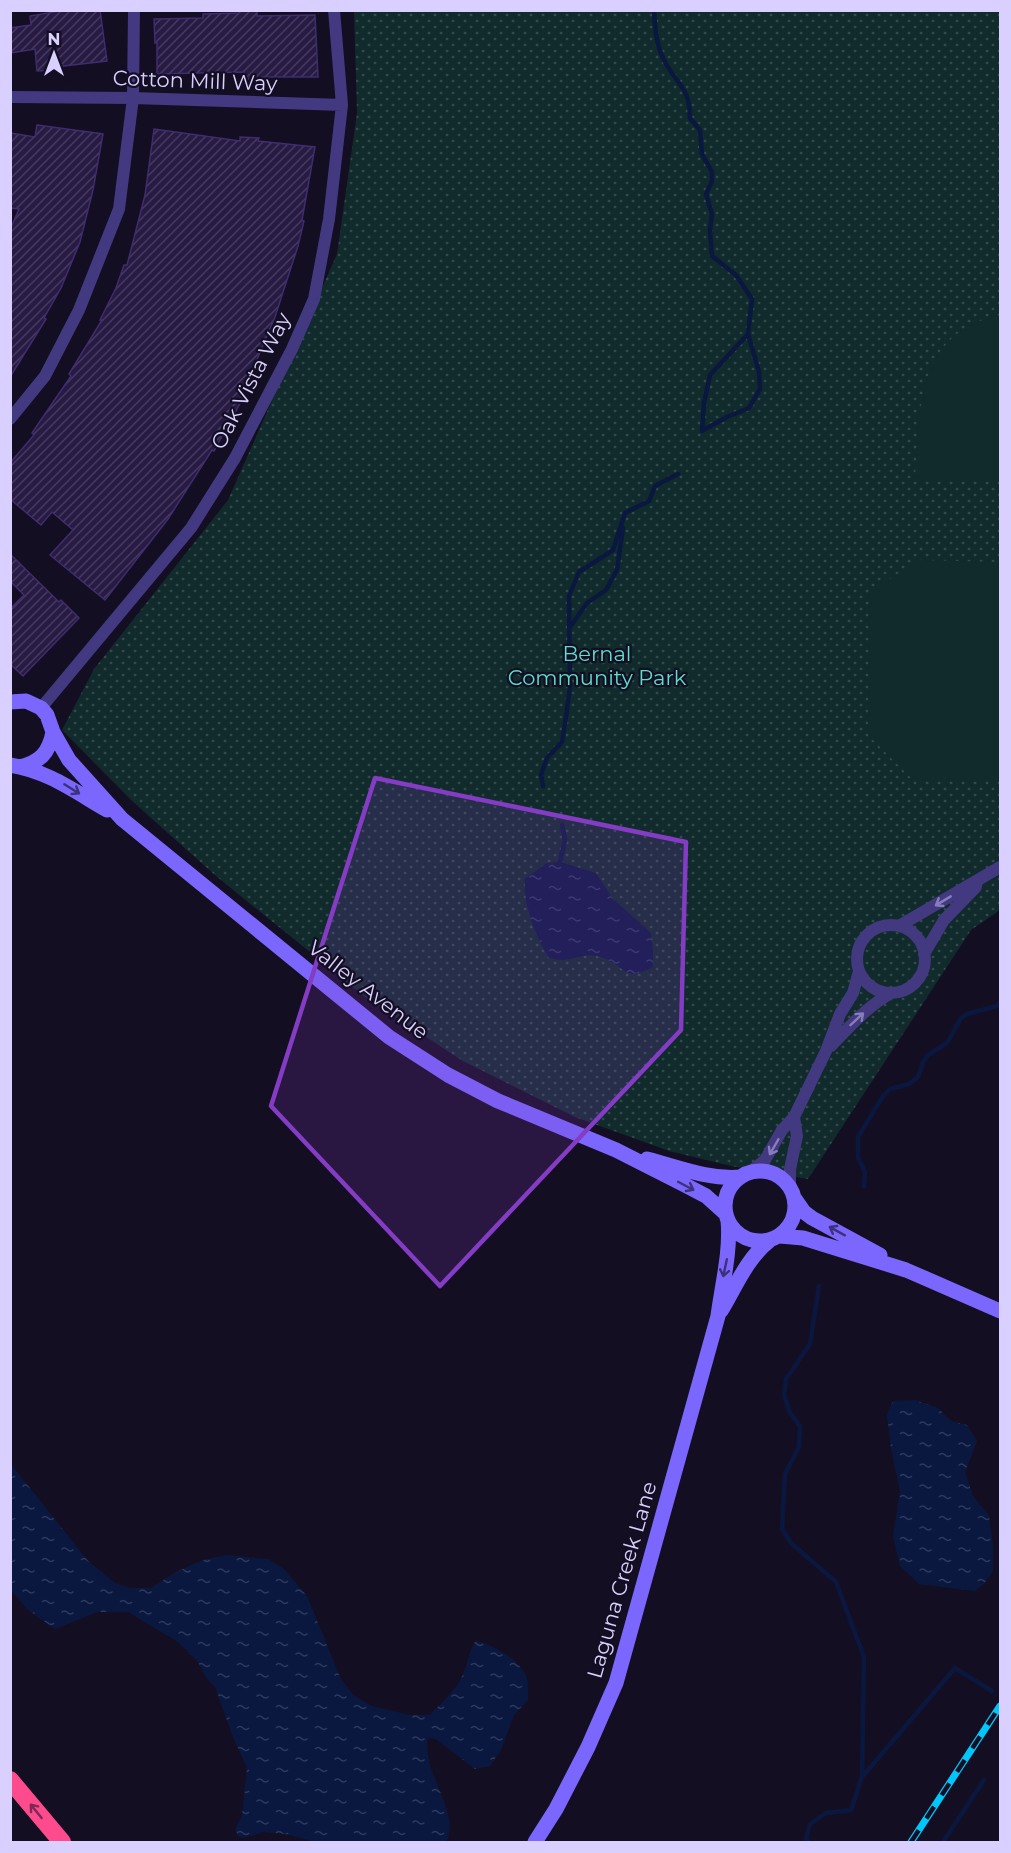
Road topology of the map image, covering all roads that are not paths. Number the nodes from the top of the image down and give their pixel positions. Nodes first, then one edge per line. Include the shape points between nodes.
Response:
1 (134, 10) edge
2 (334, 10) edge
3 (10, 97) edge
4 (133, 98) junction
5 (342, 105) junction
6 (10, 419) edge
7 (13, 699) edge
8 (41, 708) junction
9 (53, 732) junction
10 (15, 766) edge
11 (122, 819) junction
12 (1000, 867) edge
13 (987, 875) junction
14 (899, 926) junction
15 (924, 954) junction
16 (859, 971) junction
17 (891, 993) junction
18 (826, 1051) junction
19 (794, 1117) junction
20 (616, 1150) junction
21 (745, 1175) junction
22 (793, 1193) junction
23 (727, 1217) junction
24 (775, 1238) junction
25 (906, 1270) junction
26 (1000, 1311) edge
27 (718, 1316) junction
28 (10, 1780) edge
29 (62, 1842) edge
30 (535, 1842) edge

1 - 4 street
2 - 5 street, Oak Vista Way
3 - 4 street, Cotton Mill Way
4 - 5 street, Cotton Mill Way
4 - 6 street via 119,209 79,310 45,376
5 - 8 street, Oak Vista Way via 329,219 314,299 292,349 236,458 191,528
7 - 8 street
8 - 9 street, Valley Avenue
9 - 10 street, Valley Avenue via 44,756 33,764
9 - 11 street, Valley Avenue via 69,760
10 -> 11 street, Valley Avenue via 55,778
11 - 20 street, Valley Avenue via 389,1037 498,1101
12 - 13 street
13 -> 14 street
13 - 15 street via 944,921
14 - 15 street via 914,934
14 - 16 street via 879,927 865,936 858,948
15 - 17 street via 917,980
16 - 17 street via 870,986
16 - 18 street
18 -> 17 street via 878,1000
18 - 19 street
19 -> 21 street via 765,1160
19 - 22 street via 797,1136 790,1169
20 - 21 street, Valley Avenue via 727,1179
20 -> 23 street, Valley Avenue via 706,1196
21 - 22 street via 772,1173
21 - 23 street via 728,1193
22 - 24 street via 795,1213 790,1226
25 -> 22 street via 812,1218
23 - 24 street via 739,1233 754,1241
23 -> 27 street, Laguna Creek Lane via 729,1247
24 - 25 street via 803,1238
24 - 27 street, Laguna Creek Lane via 758,1249
25 - 26 street
27 - 30 street, Laguna Creek Lane via 616,1683 577,1768
29 -> 28 highway

